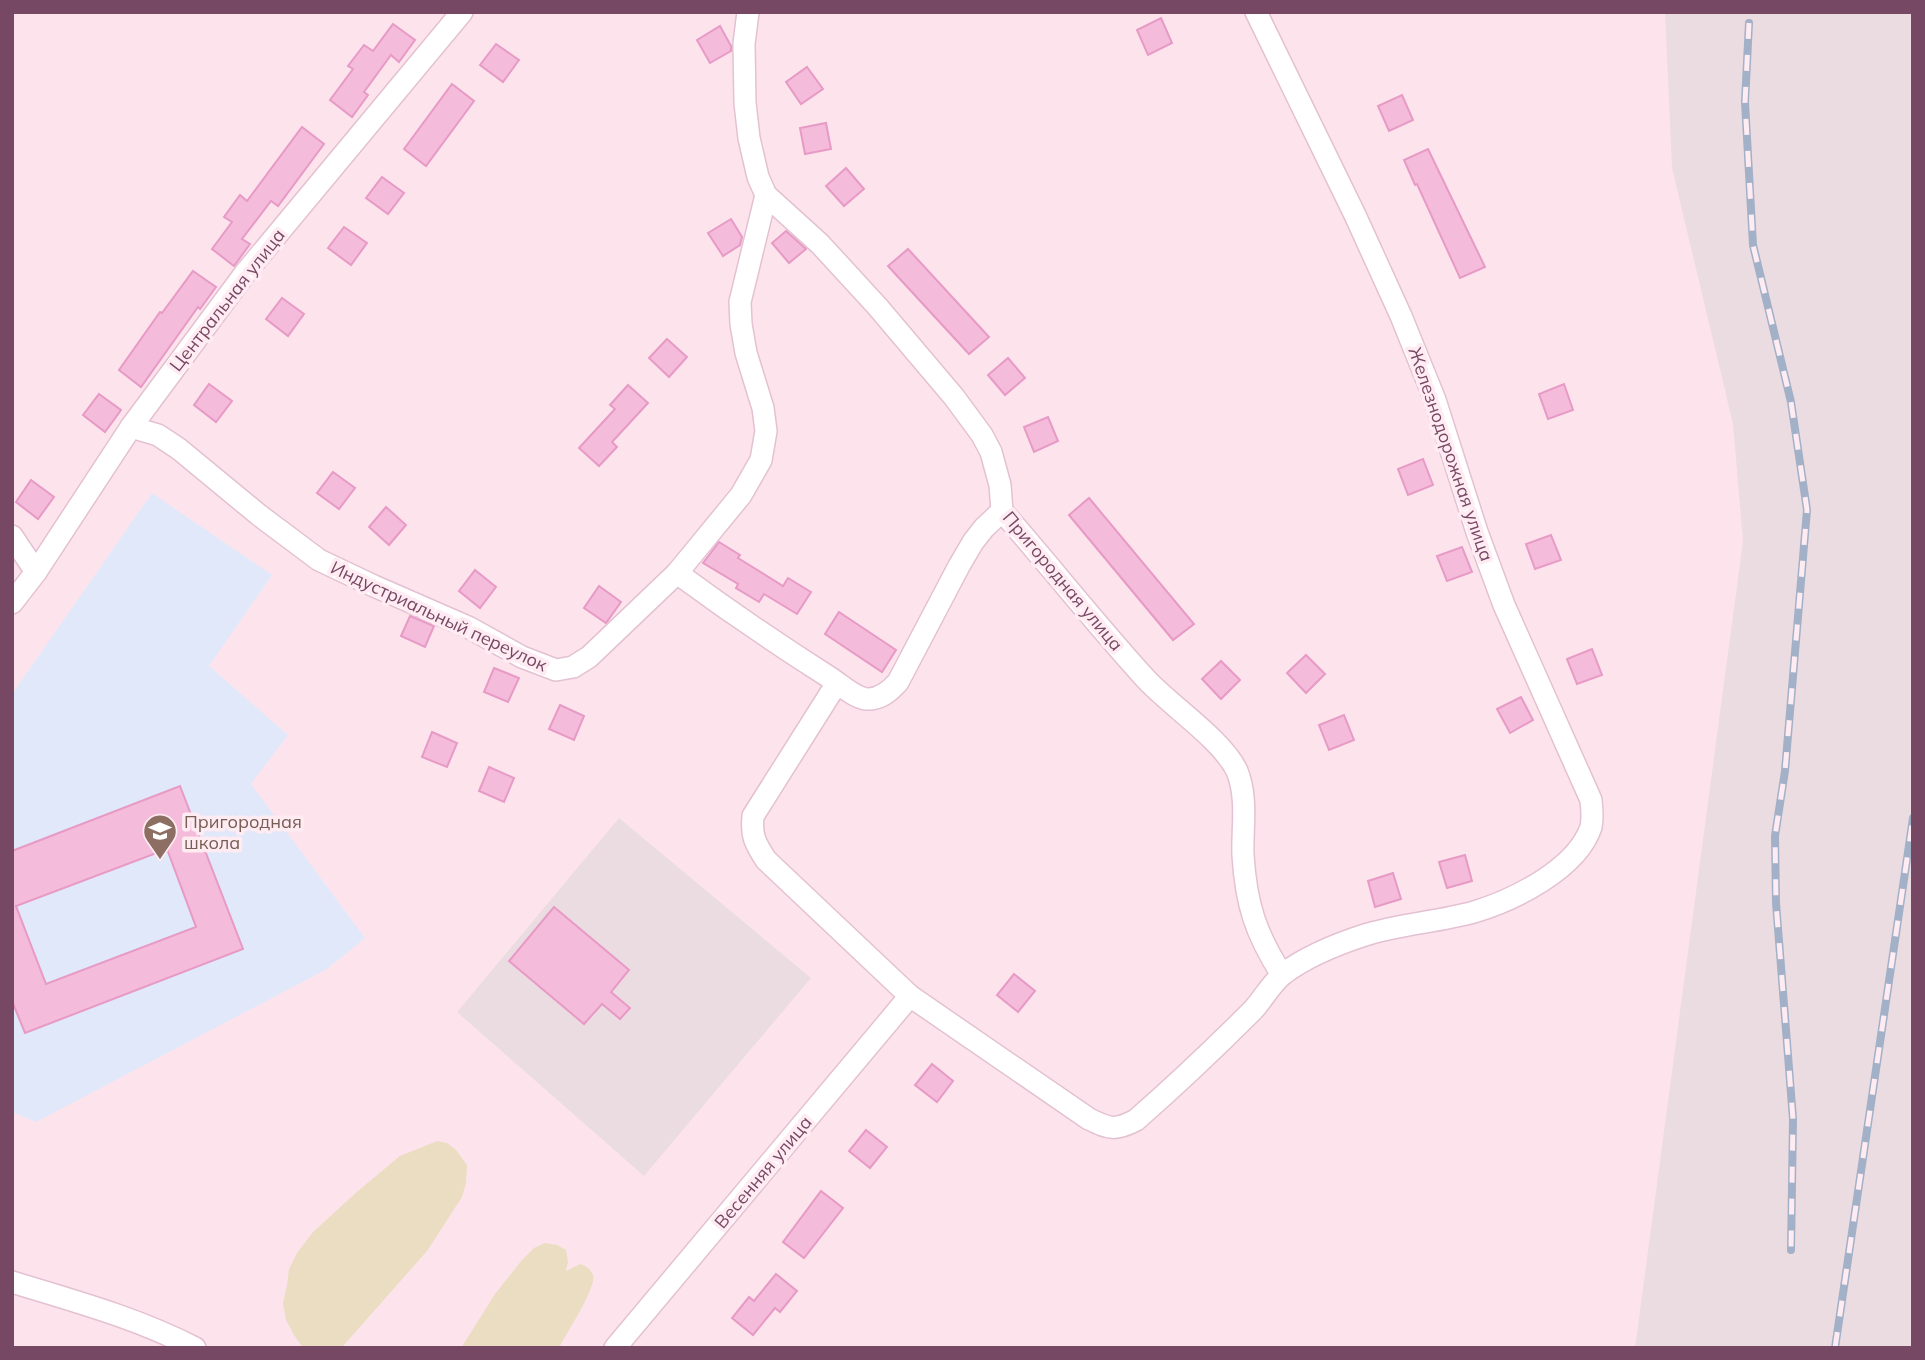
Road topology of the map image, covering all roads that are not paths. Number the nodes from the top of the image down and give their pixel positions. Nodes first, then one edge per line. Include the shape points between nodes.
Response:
1 (462, 12) edge
2 (748, 12) edge
3 (1255, 12) edge
4 (766, 195) junction
5 (131, 427) junction
6 (1002, 511) junction
7 (12, 537) edge
8 (36, 572) junction
9 (677, 573) junction
10 (12, 603) edge
11 (837, 683) junction
12 (1282, 975) junction
13 (910, 996) junction
14 (12, 1283) edge
15 (195, 1348) edge
16 (615, 1348) edge

1 - 5 street, Центральная улица via 246,272
2 - 4 street, Пригородная улица via 745,103 749,138
3 - 12 street, Железнодорожная улица via 1355,215 1421,364 1504,605 1586,787 1592,811 1591,825 1572,857 1532,887 1474,911 1329,948
4 - 6 street, Пригородная улица via 828,252 954,397 991,452
4 - 9 street, Индустриальный переулок via 740,302 746,353 763,408 766,432 761,460 741,495
5 - 8 street, Центральная улица
5 - 9 street, Индустриальный переулок via 158,435 179,449 319,559 555,670 573,667 589,657
6 - 11 street via 974,541 888,693 867,699
6 - 12 street, Пригородная улица via 1146,679 1210,738 1235,768 1244,801 1243,856 1250,908 1264,946
7 - 8 street
8 - 10 street, Центральная улица
9 - 11 street
11 - 13 street via 753,816 752,832 766,860
12 - 13 street via 1255,1009 1136,1120 1110,1128 1090,1119
13 - 16 street, Весенняя улица
14 - 15 street via 123,1317

